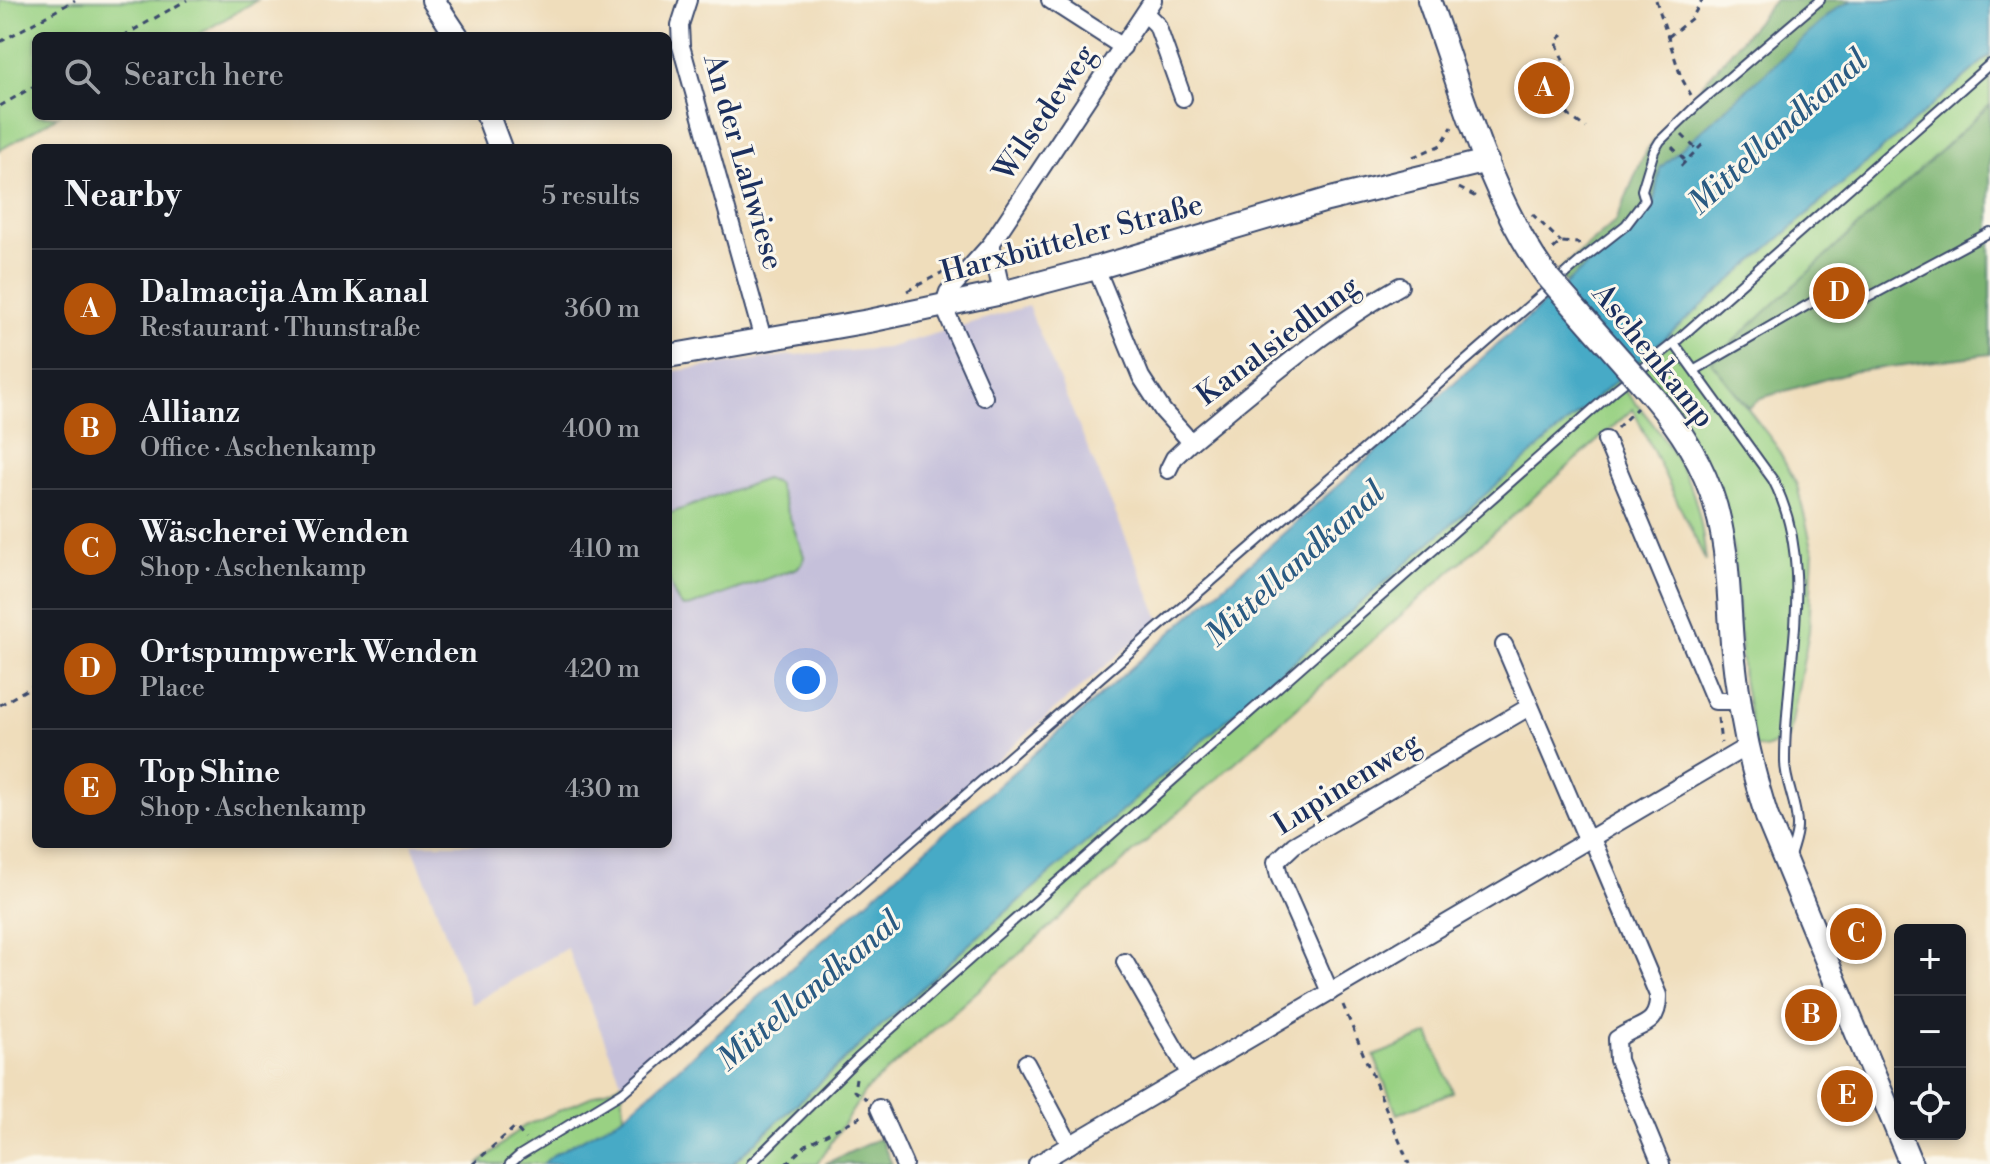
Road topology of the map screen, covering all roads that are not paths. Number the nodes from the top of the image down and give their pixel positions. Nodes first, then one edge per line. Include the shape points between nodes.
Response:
1 (433, 0) edge
2 (688, 0) edge
3 (1050, 0) edge
4 (1820, 0) edge
5 (1435, 2) edge
6 (1149, 6) edge
7 (454, 32) edge
8 (1123, 47) junction
9 (1990, 64) edge
10 (1183, 98) dead end
11 (490, 120) edge
12 (498, 144) edge
13 (1487, 161) junction
14 (1990, 232) edge
15 (991, 244) junction
16 (1096, 268) junction
17 (1400, 286) dead end
18 (1002, 293) junction
19 (1827, 293) dead end
20 (1818, 299) junction
21 (944, 304) junction
22 (763, 339) junction
23 (1674, 343) junction
24 (672, 355) edge
25 (1695, 370) junction
26 (984, 397) dead end
27 (1606, 440) road end
28 (1191, 442) junction
29 (1168, 470) dead end
30 (1504, 645) dead end
31 (1739, 701) junction
32 (1529, 707) junction
33 (1746, 747) junction
34 (1589, 838) junction
35 (1787, 865) junction
36 (1125, 962) dead end
37 (1333, 990) junction
38 (1026, 1063) dead end
39 (1189, 1073) junction
40 (879, 1108) road end
41 (1070, 1145) junction
42 (510, 1164) edge
43 (751, 1164) edge
44 (904, 1164) edge
45 (1037, 1164) edge
46 (1661, 1164) edge
47 (1911, 1164) edge

1 - 7 street
2 - 22 street, An der Lahwiese via 680,25 681,46
3 - 8 street
4 - 42 lane via 1668,132 1654,151 1642,190 1645,200 1626,225 623,1092
5 - 13 street, Aschenkamp
6 - 8 street, Wilsedeweg
6 - 10 street, Wilsedeweg
8 - 15 street, Wilsedeweg
9 - 23 lane
11 - 12 street
13 - 16 street, Harxbütteler Straße via 1327,200
13 - 31 street, Aschenkamp, bridge via 1513,223 1642,394 1663,408 1691,448 1719,515
14 - 20 lane via 1839,313
15 - 18 street
15 - 21 street, Wilsedeweg via 948,292
16 - 18 street, Harxbütteler Straße
16 - 28 street, Kanalsiedlung via 1141,377
17 - 28 street, Kanalsiedlung via 1309,346
18 - 21 street, Harxbütteler Straße
19 - 20 lane
20 - 25 lane
21 - 22 street, Harxbütteler Straße
21 - 26 street
22 - 24 street, Harxbütteler Straße
23 - 25 lane
23 - 43 lane via 858,1058
25 - 35 lane via 1773,480 1792,528 1797,593 1785,765 1797,829
27 - 31 street via 1715,701
28 - 29 street, Kanalsiedlung
30 - 32 street
31 - 33 street, Aschenkamp
32 - 34 street
32 - 37 street, Lupinenweg via 1294,845 1276,862
33 - 34 street
33 - 35 street, Aschenkamp
34 - 37 street
34 - 46 street via 1658,995 1654,1019 1617,1039 1617,1051
35 - 47 street, Aschenkamp
36 - 39 street
37 - 39 street
38 - 41 street
39 - 41 street
40 - 44 street
41 - 45 street

